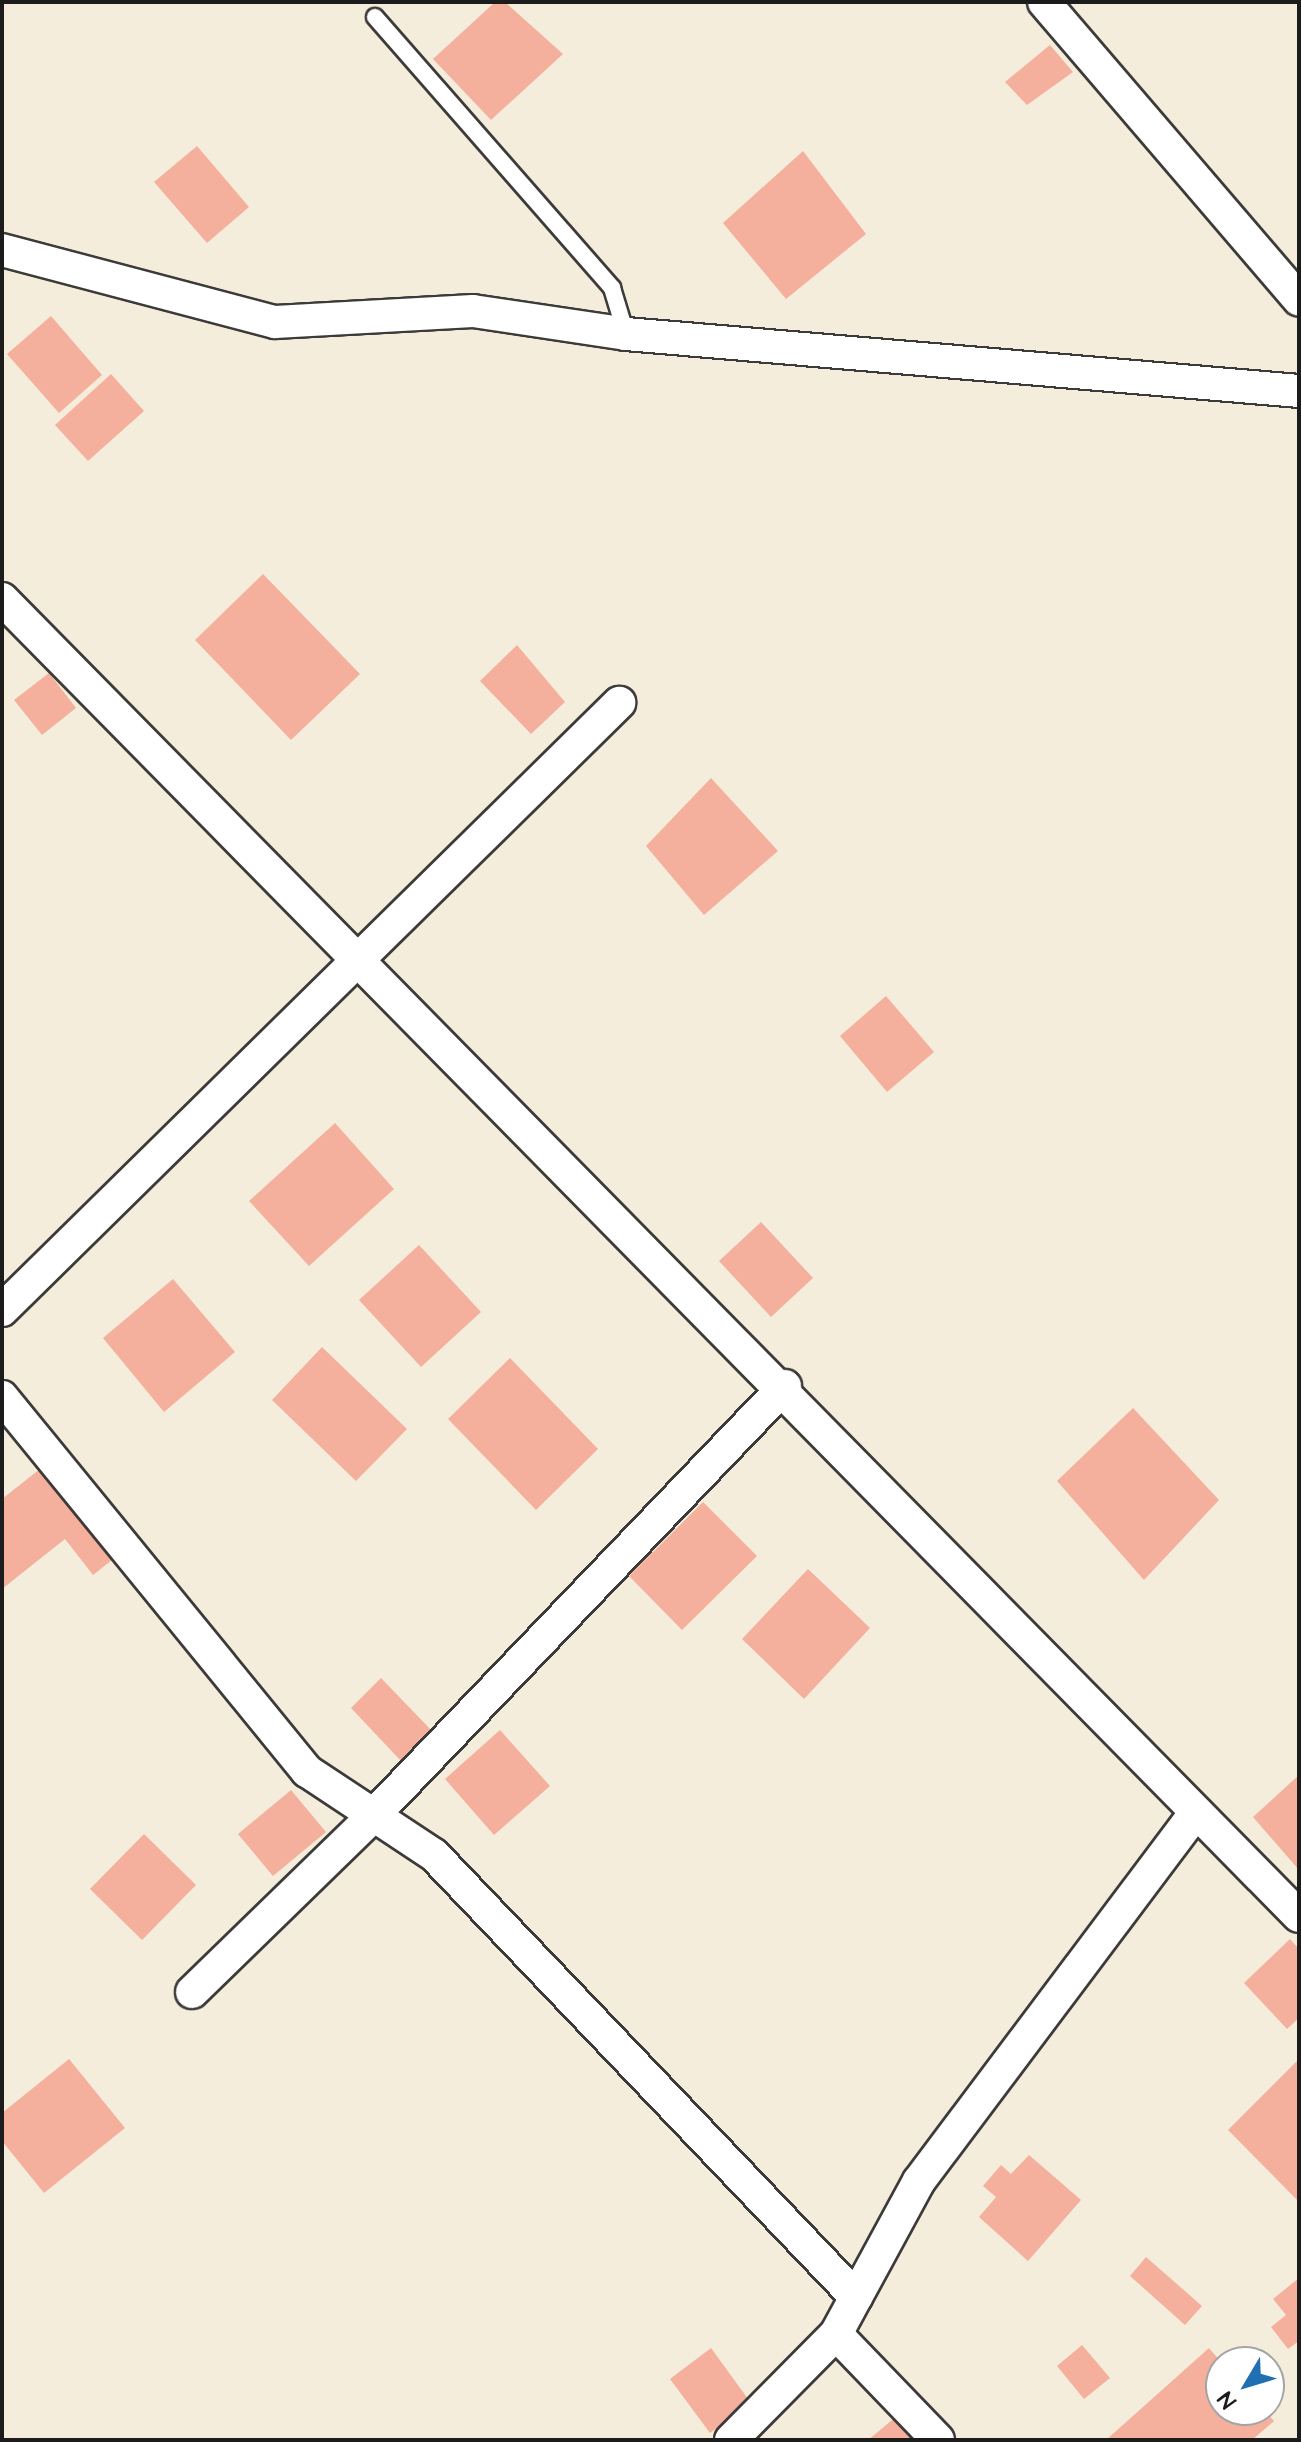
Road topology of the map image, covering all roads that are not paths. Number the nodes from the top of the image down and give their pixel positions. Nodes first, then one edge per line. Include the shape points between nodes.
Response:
1 (1044, 2) edge
2 (375, 17) dead end
3 (2, 250) edge
4 (1299, 300) edge
5 (626, 334) junction
6 (1299, 391) edge
7 (2, 599) edge
8 (619, 703) dead end
9 (360, 960) junction
10 (2, 1310) edge
11 (785, 1386) junction
12 (2, 1397) edge
13 (1196, 1812) junction
14 (372, 1817) junction
15 (1299, 1916) edge
16 (192, 1992) dead end
17 (856, 2297) junction
18 (836, 2334) junction
19 (731, 2440) edge
20 (938, 2440) edge

1 - 4 street
2 - 5 lane via 612,288
3 - 5 street via 275,322 473,311
5 - 6 street
7 - 9 street
8 - 9 street
9 - 10 street
9 - 11 street
11 - 13 street
11 - 14 street
12 - 14 street via 307,1771
13 - 15 street
13 - 17 street via 919,2181
14 - 16 street
14 - 17 street via 434,1855
17 - 18 street
18 - 19 street
18 - 20 street

